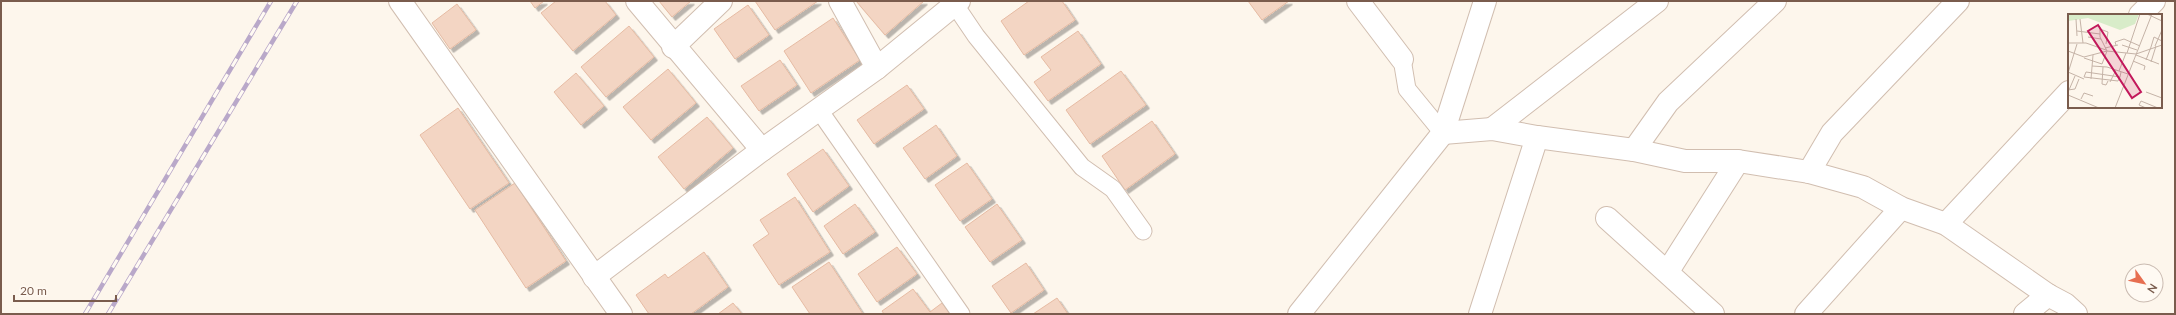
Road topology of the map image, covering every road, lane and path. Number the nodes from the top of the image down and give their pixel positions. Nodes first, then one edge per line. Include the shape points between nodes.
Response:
1 (400, 1) edge
2 (637, 1) edge
3 (722, 1) edge
4 (840, 1) edge
5 (1358, 1) edge
6 (1485, 1) edge
7 (1657, 1) edge
8 (1958, 1) edge
9 (2154, 1) edge
10 (957, 3) edge
11 (1769, 3) edge
12 (2141, 14) edge
13 (674, 46) junction
14 (1402, 59) joint
15 (877, 68) junction
16 (2068, 93) edge
17 (819, 110) junction
18 (1492, 129) junction
19 (1443, 134) junction
20 (1537, 137) junction
21 (762, 150) junction
22 (1634, 150) junction
23 (1738, 161) junction
24 (1809, 172) junction
25 (1901, 208) junction
26 (1607, 218) dead end
27 (1946, 224) junction
28 (1143, 231) dead end
29 (1668, 271) junction
30 (594, 277) junction
31 (2048, 295) junction
32 (621, 314) edge
33 (961, 314) edge
34 (1299, 314) edge
35 (1480, 314) edge
36 (1713, 314) edge
37 (1806, 314) edge
38 (2025, 314) edge
39 (2076, 314) edge

1 - 30 street
2 - 13 street
3 - 13 street
4 - 15 street
5 - 14 street
6 - 19 street
7 - 18 street
8 - 24 street via 1832,133
9 - 12 street
10 - 15 street
10 - 28 lane via 976,36 1082,167 1113,189
11 - 22 street via 1668,102
13 - 21 street
14 - 19 lane via 1407,89
15 - 17 street
16 - 27 street
17 - 21 street
17 - 33 lane
18 - 19 street
18 - 20 street
19 - 34 street
20 - 22 street
20 - 35 street
21 - 30 street
22 - 23 street via 1685,161
23 - 24 street
23 - 29 street
24 - 25 street via 1864,187
25 - 27 street
25 - 37 street
26 - 29 street
27 - 31 street
29 - 36 street
30 - 32 street
31 - 38 street
31 - 39 street via 2066,304

